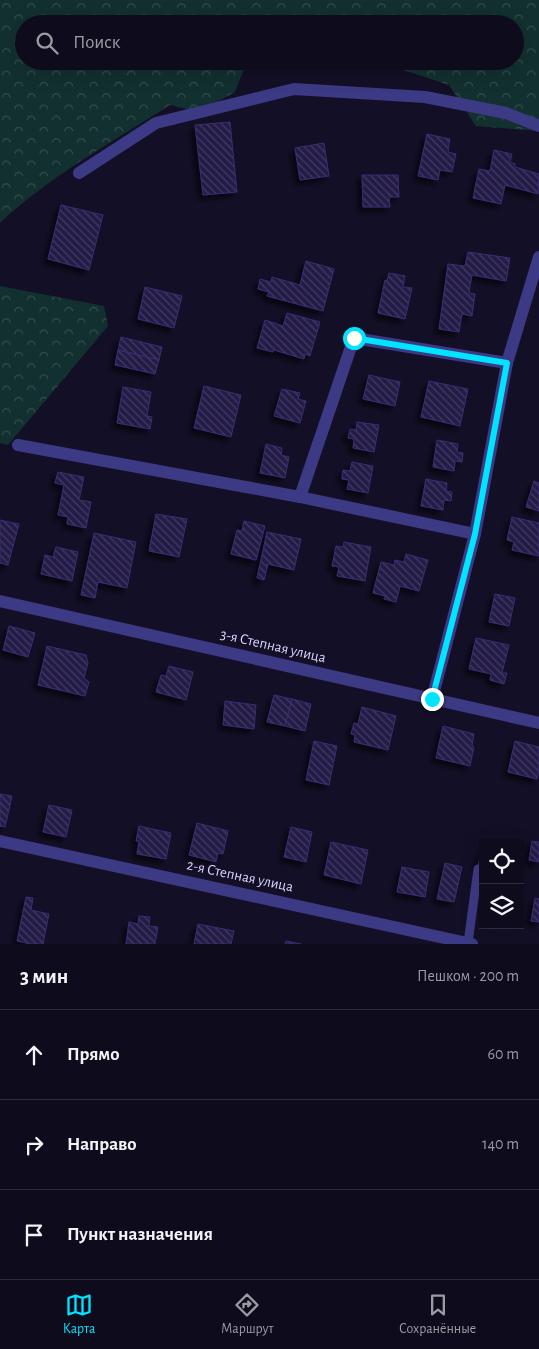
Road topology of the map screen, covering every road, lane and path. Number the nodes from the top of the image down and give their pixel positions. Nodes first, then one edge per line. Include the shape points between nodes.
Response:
1 (539, 126) edge
2 (80, 174) dead end
3 (539, 256) edge
4 (507, 363) junction
5 (18, 445) dead end
6 (300, 497) junction
7 (475, 534) junction
8 (0, 601) edge
9 (432, 699) junction
10 (539, 723) edge
11 (0, 840) edge
12 (478, 869) dead end
13 (470, 944) edge

1 - 2 street via 506,113 425,97 294,89 156,123
3 - 4 street
4 - 6 street via 354,338
4 - 7 street
5 - 6 street
6 - 7 street
7 - 9 street
8 - 9 street, 3-я Степная улица
9 - 10 street, 3-я Степная улица
11 - 13 street, 2-я Степная улица
12 - 13 lane

